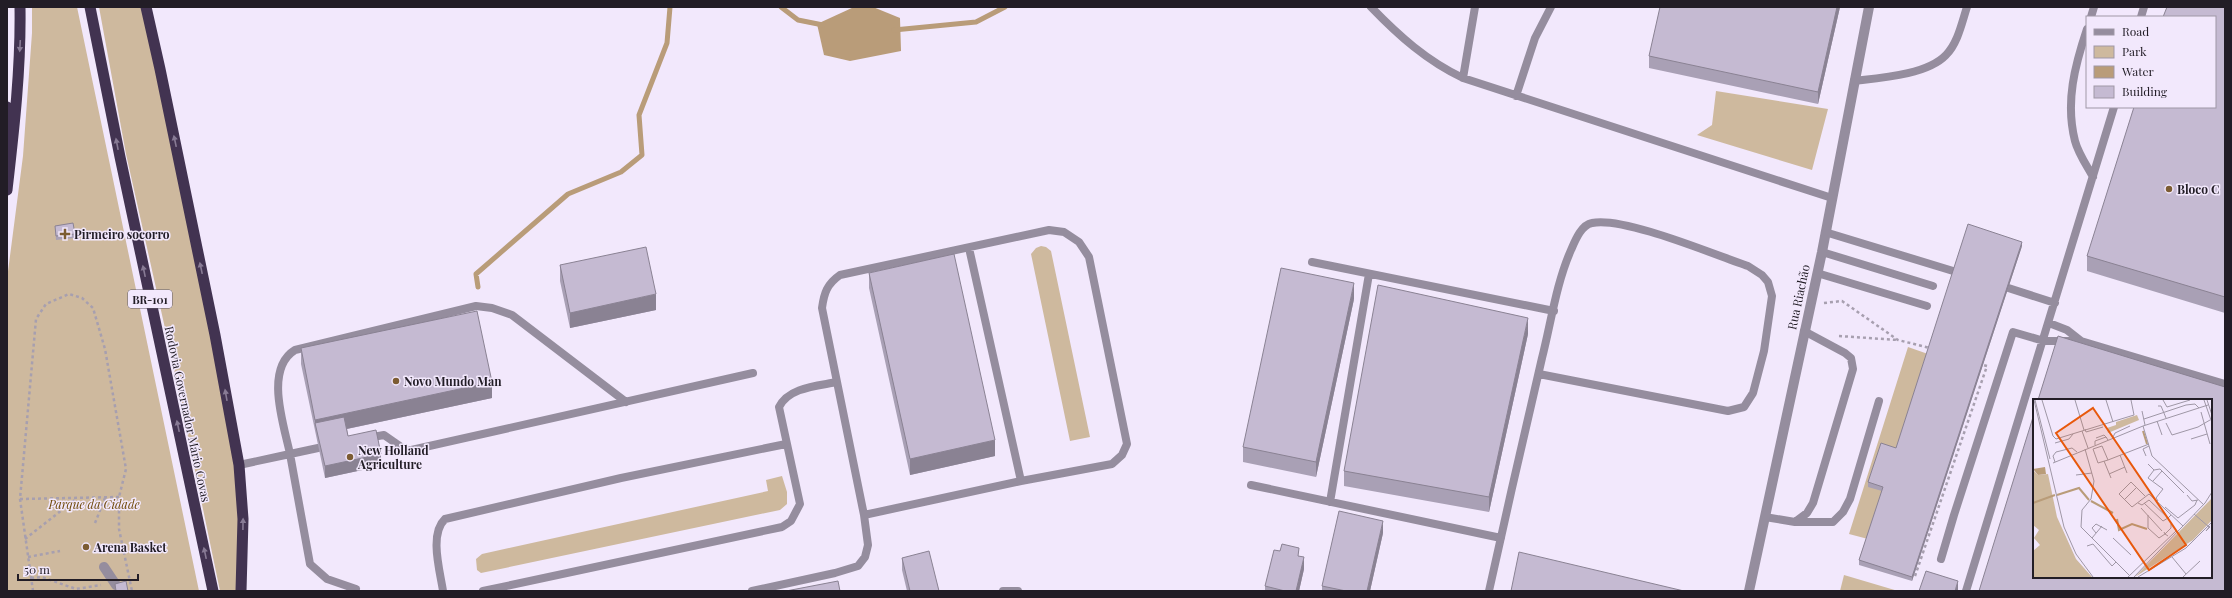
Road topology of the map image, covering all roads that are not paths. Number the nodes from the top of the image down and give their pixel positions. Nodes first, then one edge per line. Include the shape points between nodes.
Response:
1 (20, 7) edge
2 (90, 7) edge
3 (146, 7) edge
4 (1371, 7) edge
5 (1475, 7) edge
6 (1551, 7) edge
7 (1869, 7) edge
8 (1967, 7) edge
9 (2086, 33) edge
10 (1463, 78) junction
11 (1854, 80) junction
12 (1516, 96) junction
13 (7, 107) edge
14 (2114, 108) edge
15 (12, 153) junction
16 (2093, 177) junction
17 (7, 190) edge
18 (1832, 198) junction
19 (1825, 232) junction
20 (969, 248) junction
21 (1822, 252) junction
22 (1312, 262) dead end
23 (1817, 273) junction
24 (1369, 274) junction
25 (1972, 277) edge
26 (1987, 281) edge
27 (1933, 286) dead end
28 (2055, 302) junction
29 (1927, 306) dead end
30 (1554, 311) junction
31 (2049, 323) junction
32 (1804, 331) junction
33 (2044, 341) junction
34 (2081, 341) junction
35 (753, 373) dead end
36 (1539, 374) junction
37 (837, 382) junction
38 (2225, 384) edge
39 (1879, 401) dead end
40 (626, 402) junction
41 (362, 439) edge
42 (786, 444) junction
43 (318, 448) edge
44 (290, 454) junction
45 (239, 465) junction
46 (1021, 481) junction
47 (1251, 485) dead end
48 (1330, 502) junction
49 (864, 515) junction
50 (1765, 517) junction
51 (1795, 522) junction
52 (1501, 538) junction
53 (1941, 560) dead end
54 (104, 567) dead end
55 (116, 585) edge
56 (356, 589) dead end
57 (213, 591) edge
58 (241, 591) edge
59 (443, 591) edge
60 (483, 591) edge
61 (752, 591) edge
62 (1003, 591) edge
63 (1018, 591) edge
64 (1489, 591) edge
65 (1750, 591) edge
66 (1966, 591) edge

1 -> 15 highway via 17,109
57 -> 2 highway, Rodovia Governador Mário Covas / BR-101
45 -> 3 highway via 212,320
4 - 10 lane via 1417,52
5 - 10 lane
6 - 12 lane via 1536,38
7 - 11 street, Rua Riachão
8 - 11 lane via 1958,36 1946,55 1933,64 1891,76
9 - 16 lane via 2071,92 2071,116 2075,142
10 - 12 lane
11 - 18 street, Rua Riachão
12 - 18 lane
13 - 15 highway
14 - 16 lane
15 - 17 highway
16 - 28 lane
18 - 19 street, Rua Riachão
19 - 21 street, Rua Riachão
19 - 25 lane
20 - 37 lane via 840,275 832,280 824,293 822,308
20 - 46 lane
20 - 46 lane via 1049,230 1064,232 1074,238 1089,257 1126,444 1122,455 1112,464
21 - 23 street, Rua Riachão
21 - 27 lane
22 - 24 lane
23 - 29 lane
23 - 32 street, Rua Riachão
24 - 30 lane
24 - 48 lane
26 - 28 lane
28 - 31 lane
30 - 36 lane
30 - 36 lane via 1570,251 1579,233 1591,223 1598,222 1611,222 1658,235 1748,266 1768,282 1772,296 1764,351 1753,393 1744,407 1728,411
31 - 33 lane
31 - 34 lane via 2067,330
32 - 50 street, Rua Riachão
32 - 51 lane via 1852,358 1853,369 1813,503 1807,513
33 - 34 lane
33 - 53 lane via 2013,332
33 - 66 lane
34 - 38 lane
35 - 40 lane
36 - 52 lane
37 - 42 lane via 801,390 782,401 779,407
37 - 49 lane
39 - 51 lane via 1850,499 1843,512 1832,522
40 - 41 lane via 407,451 384,435
40 - 44 lane via 512,315 476,306 290,353 282,364 278,383
42 - 59 lane via 622,478 445,519 436,535
42 - 60 lane via 800,504 791,521 782,527
43 - 44 lane
44 - 45 lane
44 - 56 lane via 310,564 327,579
58 -> 45 highway via 244,519
46 - 49 lane
47 - 48 lane
48 - 52 lane
49 - 61 lane via 868,545 865,557 858,566 835,574
50 - 51 lane
50 - 65 street, Rua Riachão
52 - 64 lane
54 - 55 street
62 - 63 lane

